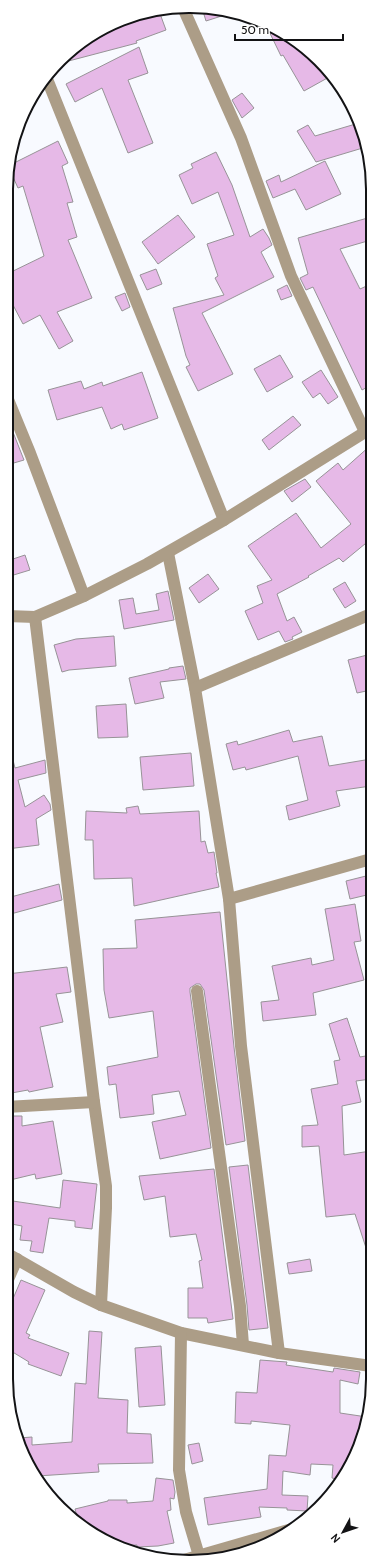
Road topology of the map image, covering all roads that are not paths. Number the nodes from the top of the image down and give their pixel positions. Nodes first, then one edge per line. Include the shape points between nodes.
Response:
1 (185, 13) edge
2 (49, 83) edge
3 (13, 412) edge
4 (366, 426) edge
5 (366, 431) edge
6 (224, 520) junction
7 (168, 552) junction
8 (84, 596) junction
9 (13, 616) edge
10 (366, 616) edge
11 (35, 617) junction
12 (196, 688) junction
13 (366, 861) edge
14 (229, 900) junction
15 (197, 991) dead end
16 (94, 1102) junction
17 (13, 1107) edge
18 (13, 1257) edge
19 (17, 1259) junction
20 (13, 1268) edge
21 (101, 1305) junction
22 (181, 1333) junction
23 (243, 1346) junction
24 (279, 1353) junction
25 (366, 1365) edge
26 (270, 1536) edge
27 (216, 1553) edge
28 (198, 1555) edge

1 - 4 street via 241,138 291,276
2 - 6 street
3 - 8 street
5 - 6 street
6 - 7 street
7 - 8 street
7 - 12 street
8 - 11 street
9 - 11 street
10 - 12 street
11 - 16 street
12 - 14 street
13 - 14 street
14 - 24 street via 240,1046
15 - 23 street
16 - 17 street
16 - 21 street via 106,1186
18 - 19 street
19 - 20 street
19 - 21 street
21 - 22 street
22 - 23 street
22 - 28 street via 179,1470 186,1512
23 - 24 street
24 - 25 street
26 - 27 street

